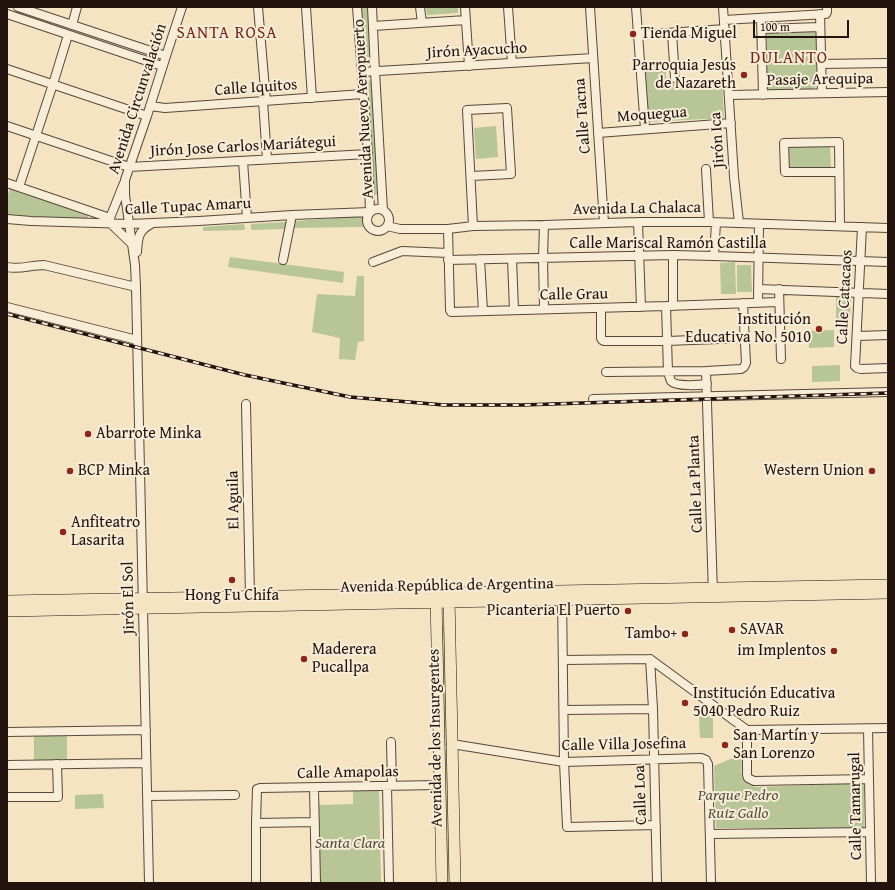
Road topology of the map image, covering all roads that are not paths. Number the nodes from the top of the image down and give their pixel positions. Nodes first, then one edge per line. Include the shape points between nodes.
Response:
1 (18, 7) edge
2 (77, 7) edge
3 (182, 7) edge
4 (258, 7) edge
5 (306, 7) edge
6 (357, 7) edge
7 (372, 7) edge
8 (420, 7) edge
9 (465, 7) edge
10 (508, 7) edge
11 (590, 7) edge
12 (636, 7) edge
13 (723, 7) edge
14 (825, 11) edge
15 (7, 14) edge
16 (762, 18) junction
17 (466, 20) junction
18 (724, 20) junction
19 (422, 23) junction
20 (72, 25) junction
21 (373, 26) junction
22 (820, 27) junction
23 (725, 29) junction
24 (762, 29) junction
25 (672, 33) junction
26 (68, 34) junction
27 (638, 35) junction
28 (166, 56) junction
29 (593, 58) junction
30 (512, 63) junction
31 (888, 63) edge
32 (821, 64) junction
33 (162, 66) junction
34 (469, 66) junction
35 (7, 69) edge
36 (375, 71) junction
37 (362, 72) junction
38 (675, 78) dead end
39 (52, 84) junction
40 (888, 92) edge
41 (822, 93) junction
42 (363, 94) junction
43 (729, 95) junction
44 (763, 95) junction
45 (312, 98) junction
46 (264, 101) junction
47 (150, 106) junction
48 (147, 116) junction
49 (731, 123) junction
50 (7, 126) edge
51 (645, 129) junction
52 (598, 133) junction
53 (36, 135) junction
54 (368, 154) junction
55 (267, 159) junction
56 (243, 161) junction
57 (129, 167) junction
58 (706, 169) dead end
59 (839, 172) junction
60 (471, 176) junction
61 (125, 180) junction
62 (7, 184) edge
63 (19, 187) junction
64 (383, 210) junction
65 (370, 212) junction
66 (292, 215) junction
67 (247, 218) junction
68 (7, 219) edge
69 (111, 221) junction
70 (638, 222) junction
71 (712, 222) junction
72 (152, 223) junction
73 (604, 223) junction
74 (738, 223) junction
75 (130, 224) junction
76 (759, 224) junction
77 (544, 225) junction
78 (388, 226) junction
79 (474, 226) junction
80 (840, 226) junction
81 (862, 227) junction
82 (888, 228) edge
83 (448, 229) junction
84 (132, 244) junction
85 (639, 255) junction
86 (673, 255) junction
87 (714, 256) junction
88 (448, 257) junction
89 (758, 257) junction
90 (543, 258) junction
91 (480, 259) junction
92 (512, 259) junction
93 (283, 260) dead end
94 (860, 261) junction
95 (373, 262) dead end
96 (888, 262) edge
97 (135, 265) junction
98 (7, 266) edge
99 (136, 287) junction
100 (758, 289) junction
101 (779, 289) junction
102 (859, 292) junction
103 (888, 294) edge
104 (758, 302) junction
105 (779, 302) junction
106 (743, 303) junction
107 (670, 306) junction
108 (7, 307) edge
109 (641, 307) junction
110 (601, 308) junction
111 (544, 309) junction
112 (514, 310) junction
113 (483, 311) junction
114 (888, 335) edge
115 (857, 336) junction
116 (744, 338) junction
117 (137, 340) junction
118 (667, 341) junction
119 (781, 359) dead end
120 (888, 368) edge
121 (706, 371) junction
122 (606, 372) dead end
123 (668, 372) junction
124 (707, 384) junction
125 (888, 392) edge
126 (707, 396) junction
127 (593, 399) dead end
128 (246, 404) dead end
129 (888, 584) edge
130 (713, 592) junction
131 (888, 593) edge
132 (562, 595) junction
133 (250, 597) junction
134 (448, 597) junction
135 (436, 598) junction
136 (7, 601) edge
137 (143, 603) junction
138 (7, 611) edge
139 (650, 659) junction
140 (563, 660) junction
141 (653, 709) junction
142 (564, 710) junction
143 (888, 728) edge
144 (868, 729) junction
145 (146, 730) junction
146 (747, 730) junction
147 (7, 732) edge
148 (391, 742) dead end
149 (452, 744) junction
150 (654, 760) junction
151 (146, 762) junction
152 (564, 762) junction
153 (57, 764) junction
154 (7, 765) edge
155 (869, 779) junction
156 (439, 785) junction
157 (390, 786) junction
158 (314, 788) junction
159 (235, 795) dead end
160 (147, 796) junction
161 (7, 797) edge
162 (315, 822) junction
163 (256, 823) junction
164 (656, 825) junction
165 (870, 832) junction
166 (710, 834) junction
167 (149, 883) edge
168 (256, 883) edge
169 (316, 883) edge
170 (389, 883) edge
171 (442, 883) edge
172 (455, 883) edge
173 (657, 883) edge
174 (712, 883) edge
175 (871, 883) edge

1 - 20 street
2 - 20 street
3 - 28 street, Avenida Circunvalación
4 - 46 street
5 - 45 street
6 - 37 street, Avenida Nuevo Aeropuerto
7 - 21 street, Avenida Nuevo Aeropuerto
8 - 19 street
9 - 17 street
10 - 30 street
11 - 29 street, Calle Tacna
12 - 27 street
13 - 18 street, Jirón Ica
14 - 16 street
14 - 22 street
15 - 26 street
16 - 18 street
16 - 24 street
17 - 19 street
17 - 34 street
18 - 23 street, Jirón Ica
19 - 21 street
20 - 28 street
21 - 36 street, Avenida Nuevo Aeropuerto
22 - 24 street
22 - 32 street
23 - 25 street
23 - 43 street, Jirón Ica
24 - 44 street
25 - 27 street
25 - 38 street
26 - 33 street
26 - 39 street
27 - 51 street
28 - 33 street, Avenida Circunvalación
29 - 30 street, Jirón Ayacucho
29 - 52 street, Calle Tacna
30 - 34 street, Jirón Ayacucho
31 - 32 street
32 - 41 street
33 - 47 street, Avenida Circunvalación
34 - 36 street, Jirón Ayacucho
35 - 39 street
36 - 37 street, Jirón Ayacucho
36 - 64 street, Avenida Nuevo Aeropuerto
37 - 42 street, Avenida Nuevo Aeropuerto
39 - 48 street
39 - 53 street
40 - 41 street, Pasaje Arequipa
41 - 44 street, Pasaje Arequipa
42 - 45 street, Calle Iquitos
42 - 54 street, Avenida Nuevo Aeropuerto
43 - 44 street, Pasaje Arequipa
43 - 49 street, Jirón Ica
45 - 46 street, Calle Iquitos
46 - 47 street, Calle Iquitos via 165,108
46 - 55 street
47 - 48 street, Avenida Circunvalación
48 - 57 street, Avenida Circunvalación
49 - 51 street, Moquegua
49 - 74 street, Jirón Ica
50 - 53 street, Jirón Jose Carlos Mariátegui
51 - 52 street, Moquegua
52 - 73 street, Calle Tacna
53 - 57 street, Jirón Jose Carlos Mariátegui
53 - 63 street
54 - 55 street, Jirón Jose Carlos Mariátegui
54 - 65 street, Avenida Nuevo Aeropuerto
55 - 56 street, Jirón Jose Carlos Mariátegui
56 - 57 street, Jirón Jose Carlos Mariátegui
56 - 67 street
57 - 61 street, Avenida Circunvalación
58 - 71 street
59 - 59 street via 785,172 784,143 839,142
59 - 80 street
60 - 60 street via 467,110 506,108 510,174
60 - 79 street
61 - 69 street
61 - 75 street, Avenida Circunvalación
62 - 63 street, Calle Tupac Amaru
63 - 69 street, Calle Tupac Amaru
64 - 65 street via 376,209
64 - 78 street via 389,219
65 - 66 street, Calle Tupac Amaru
65 - 78 street via 367,221 372,229 382,230
66 - 67 street, Calle Tupac Amaru
66 - 93 street
67 - 72 street, Calle Tupac Amaru
68 - 69 street, Calle Tupac Amaru
69 - 75 street, Calle Tupac Amaru
69 - 84 street
70 - 71 street, Avenida La Chalaca
70 - 73 street, Avenida La Chalaca
70 - 85 street
71 - 74 street, Avenida La Chalaca
71 - 87 street
72 - 75 street, Calle Tupac Amaru
72 - 97 street, Jirón El Sol via 139,234
73 - 77 street, Avenida La Chalaca
74 - 76 street, Avenida La Chalaca
75 - 84 street, Jirón El Sol
76 - 80 street, Avenida La Chalaca
76 - 89 street
77 - 79 street, Avenida La Chalaca
77 - 90 street
78 - 83 street, Avenida La Chalaca via 400,230
79 - 83 street, Avenida La Chalaca
80 - 81 street, Avenida La Chalaca
81 - 82 street, Avenida La Chalaca
81 - 94 street, Calle Catacaos
83 - 88 street, Calle Grau
84 - 97 street, Jirón El Sol
85 - 86 street, Calle Mariscal Ramón Castilla
85 - 90 street, Calle Mariscal Ramón Castilla
85 - 109 street
86 - 87 street, Calle Mariscal Ramón Castilla
86 - 107 street
87 - 89 street, Calle Mariscal Ramón Castilla
88 - 91 street, Calle Mariscal Ramón Castilla
88 - 95 street, Calle Mariscal Ramón Castilla via 402,251
88 - 113 street, Calle Grau via 451,312
89 - 94 street, Calle Mariscal Ramón Castilla
89 - 100 street
90 - 92 street, Calle Mariscal Ramón Castilla
90 - 111 street
91 - 92 street, Calle Mariscal Ramón Castilla
91 - 113 street
92 - 112 street
94 - 96 street, Calle Mariscal Ramón Castilla
94 - 102 street, Calle Catacaos
97 - 99 street, Jirón El Sol
98 - 99 street via 20,268 44,265
99 - 117 street, Jirón El Sol
100 - 101 street
100 - 104 street
101 - 102 street
101 - 105 street
102 - 103 street
102 - 115 street, Calle Catacaos
104 - 105 street, Calle Grau
104 - 106 street, Calle Grau
105 - 119 street
106 - 107 street, Calle Grau
106 - 116 street
107 - 109 street, Calle Grau
107 - 118 street
108 - 117 street
109 - 110 street, Calle Grau
110 - 111 street, Calle Grau
110 - 118 street via 602,340
111 - 112 street, Calle Grau
112 - 113 street, Calle Grau
114 - 115 street
115 - 120 street, Calle Catacaos via 855,366
116 - 118 street
116 - 121 street via 744,367
117 - 137 street, Jirón El Sol
118 - 123 street
121 - 123 street
121 - 124 street, Calle La Planta
122 - 123 street
123 - 124 street via 674,383
124 - 126 street, Calle La Planta
125 - 126 street
126 - 127 street
126 - 130 street, Calle La Planta
128 - 133 street, El Aguila
129 - 130 main road, Avenida República de Argentina
130 - 131 main road, Avenida República de Argentina
130 - 132 main road, Avenida República de Argentina
132 - 134 main road, Avenida República de Argentina
132 - 140 street
133 - 135 main road, Avenida República de Argentina
133 - 137 main road, Avenida República de Argentina
134 - 135 main road, Avenida República de Argentina
134 - 149 main road, Avenida de los Insurgentes
135 - 137 main road, Avenida República de Argentina
135 - 156 main road, Avenida de los Insurgentes
136 - 137 main road, Avenida República de Argentina
137 - 138 main road, Avenida República de Argentina
137 - 145 street, Jirón El Sol
139 - 140 street
139 - 141 street, Calle Loa
139 - 146 street
140 - 142 street
141 - 142 street
141 - 150 street, Calle Loa
142 - 152 street
143 - 144 street
144 - 146 street
144 - 155 street, Calle Tamarugal
145 - 147 street
145 - 151 street, Jirón El Sol
146 - 155 street via 747,774 748,778 754,781
148 - 157 street
149 - 152 street, Calle Villa Josefina
149 - 172 main road, Avenida de los Insurgentes
150 - 152 street, Calle Villa Josefina
150 - 164 street, Calle Loa
150 - 166 street, Calle Villa Josefina via 706,760
151 - 153 street
151 - 160 street, Jirón El Sol
152 - 164 street via 568,828
153 - 154 street
153 - 161 street via 58,797
155 - 165 street, Calle Tamarugal
156 - 157 street, Calle Amapolas
156 - 171 main road, Avenida de los Insurgentes
157 - 158 street, Calle Amapolas
157 - 170 street
158 - 162 street
158 - 163 street, Calle Amapolas via 257,789
159 - 160 street
160 - 167 street, Jirón El Sol
162 - 163 street
162 - 169 street
163 - 168 street
164 - 173 street, Calle Loa
165 - 166 street
165 - 175 street, Calle Tamarugal
166 - 174 street

